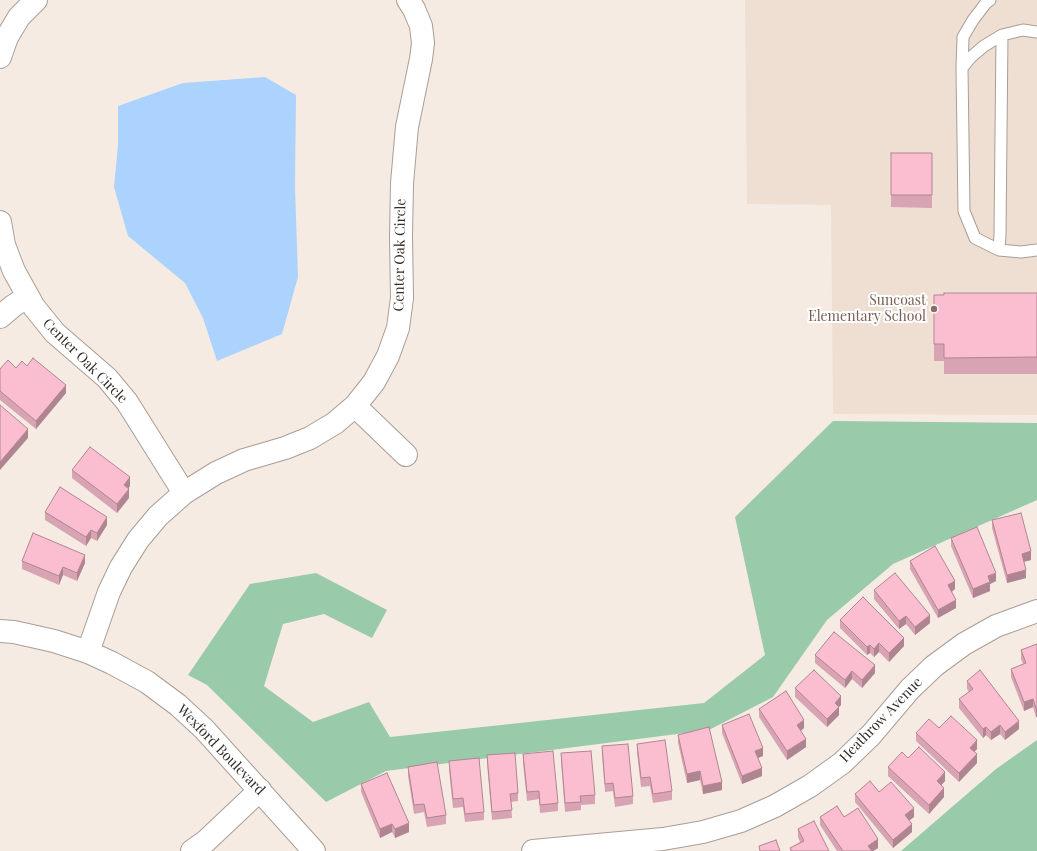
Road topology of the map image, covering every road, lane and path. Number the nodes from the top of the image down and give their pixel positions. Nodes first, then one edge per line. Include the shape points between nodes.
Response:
1 (36, 0) edge
2 (408, 0) edge
3 (990, 0) edge
4 (1037, 32) edge
5 (1002, 35) junction
6 (0, 57) edge
7 (962, 68) junction
8 (0, 222) edge
9 (999, 250) junction
10 (1037, 250) edge
11 (28, 297) junction
12 (0, 317) edge
13 (355, 406) junction
14 (406, 455) dead end
15 (184, 493) junction
16 (1037, 611) edge
17 (0, 631) edge
18 (88, 652) junction
19 (260, 790) junction
20 (192, 851) edge
21 (314, 851) edge
22 (533, 851) edge

1 - 6 street via 19,17 7,37
2 - 13 street, Center Oak Circle via 421,26 423,43 408,127 402,183 402,298 398,328 388,356 374,382
3 - 7 lane via 963,37
4 - 5 lane via 1023,30
5 - 7 lane via 984,46
5 - 9 lane
7 - 9 lane via 964,211 975,238
8 - 11 street, Center Oak Circle via 4,245
9 - 10 lane
11 - 12 street
11 - 15 street, Center Oak Circle via 55,333 107,378 127,402
13 - 14 street
13 - 15 street, Center Oak Circle via 310,438 216,472
15 - 18 street, Center Oak Circle via 158,516 138,540 121,567 109,592
16 - 22 street, Heathrow Avenue via 996,626 940,661 910,689 871,735 842,763 810,786 775,806 703,832 663,839
17 - 18 street, Wexford Boulevard via 54,641
18 - 19 street, Wexford Boulevard via 147,682 178,705 204,729
19 - 20 street via 206,842
19 - 21 street, Wexford Boulevard

